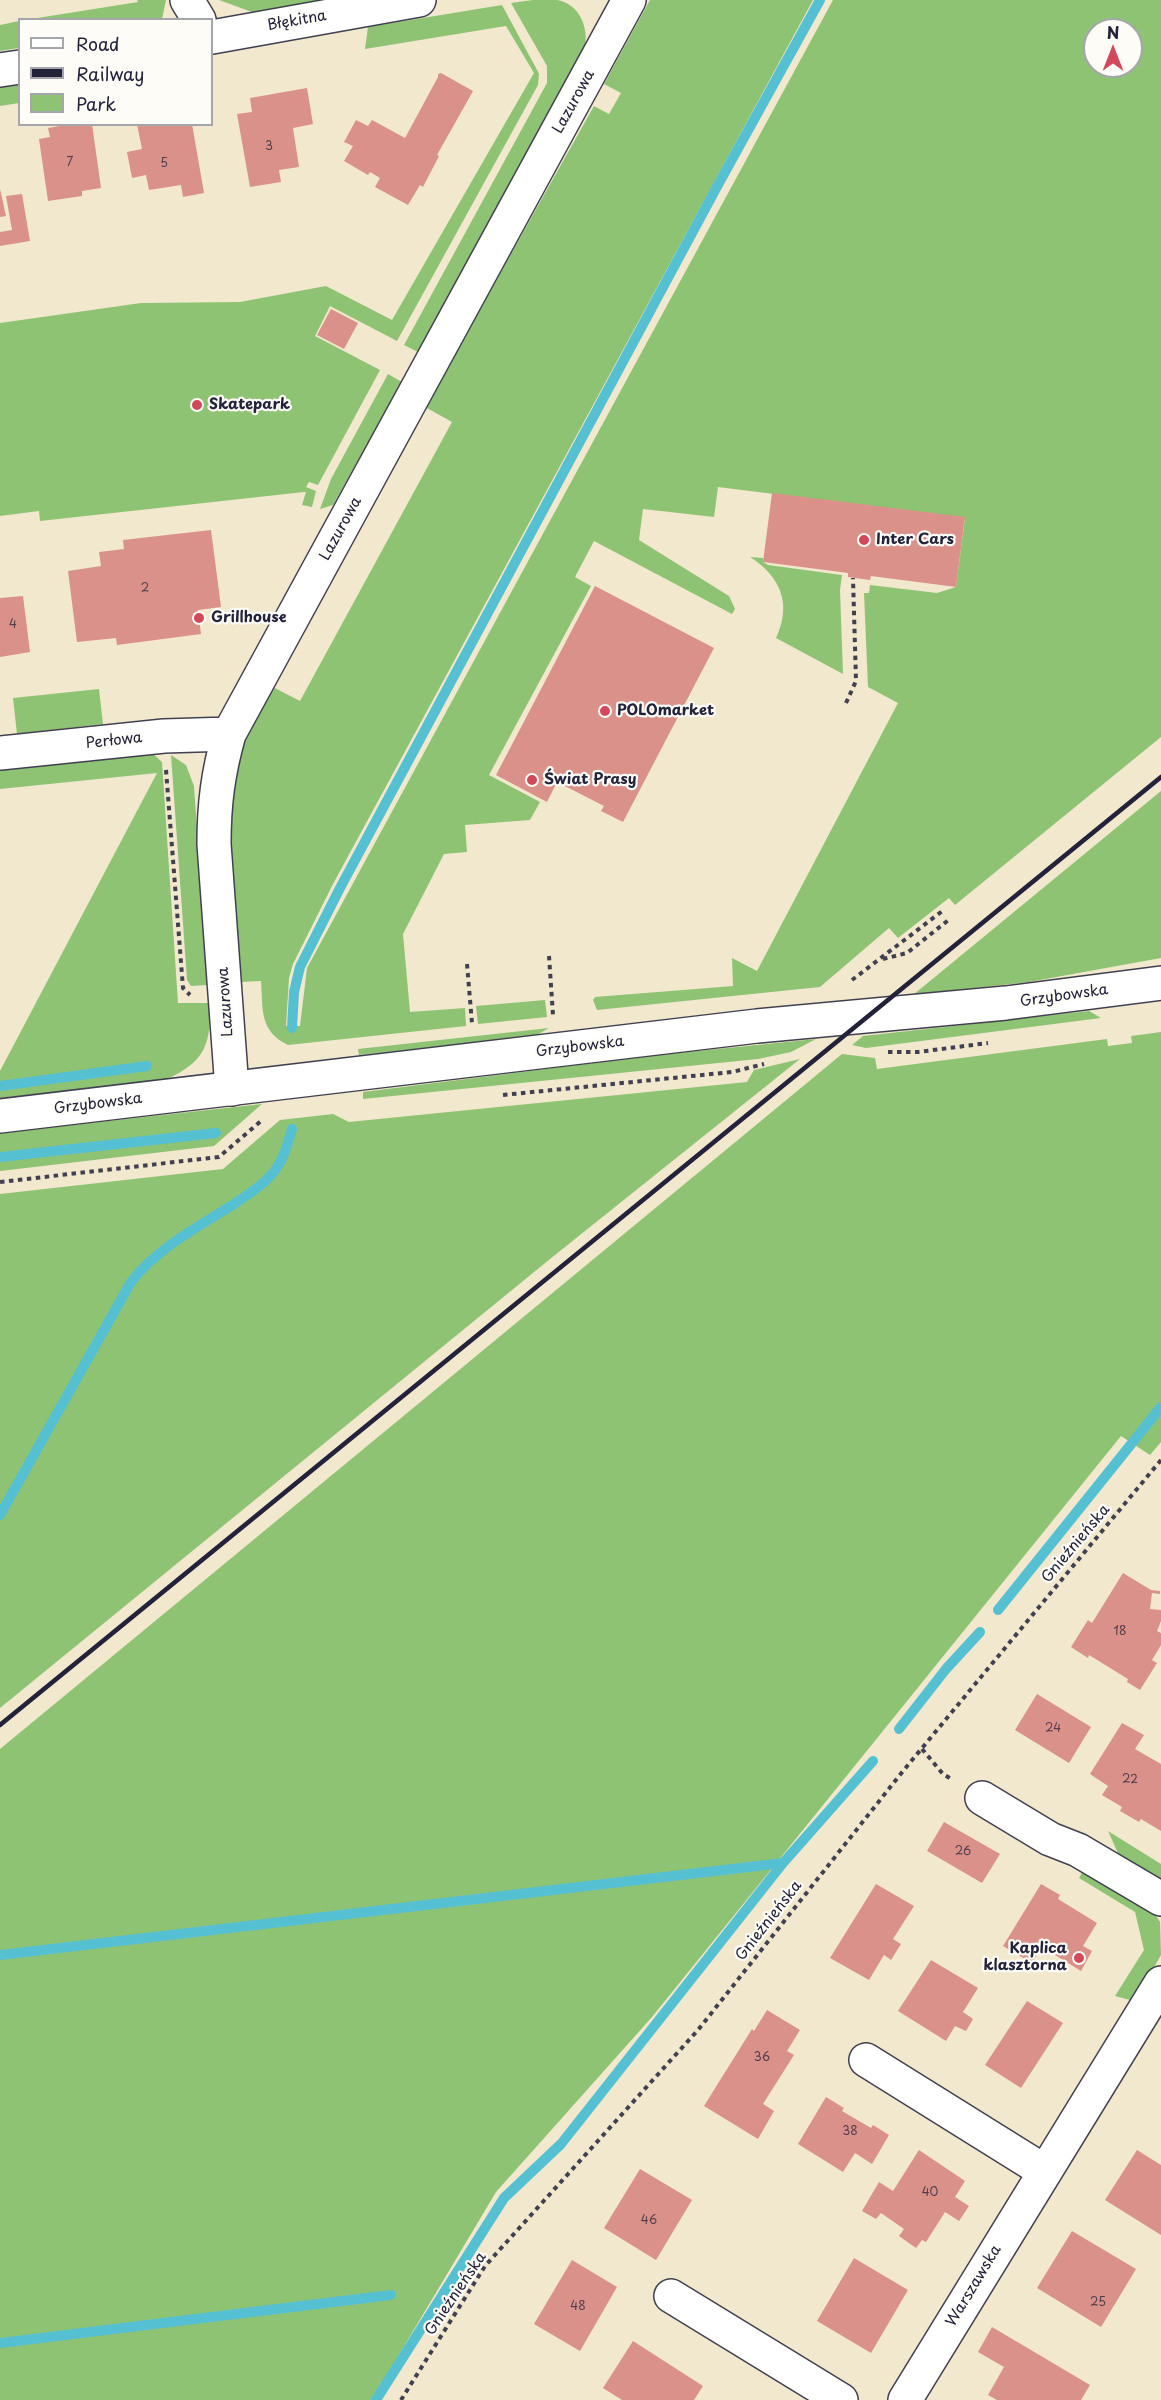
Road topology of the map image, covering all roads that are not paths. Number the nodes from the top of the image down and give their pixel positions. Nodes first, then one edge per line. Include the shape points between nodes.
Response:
1 (187, 0) edge
2 (419, 0) edge
3 (621, 3) edge
4 (198, 18) edge
5 (213, 36) edge
6 (18, 67) edge
7 (0, 70) edge
8 (229, 734) junction
9 (0, 753) edge
10 (1161, 983) edge
11 (232, 1089) junction
12 (0, 1116) edge
13 (982, 1798) road end
14 (1161, 1899) edge
15 (1161, 1983) edge
16 (866, 2060) dead end
17 (1044, 2171) junction
18 (671, 2296) dead end
19 (841, 2400) edge
20 (905, 2400) edge

1 - 4 street
2 - 5 street, Błękitna
3 - 8 street, Lazurowa
6 - 7 street
8 - 9 street, Perłowa via 164,736
8 - 11 street, Lazurowa via 214,807
10 - 11 street, Grzybowska via 1006,1003 757,1026
11 - 12 street, Grzybowska
13 - 14 street
15 - 17 street, Warszawska
16 - 17 street
17 - 20 street, Warszawska
18 - 19 street

